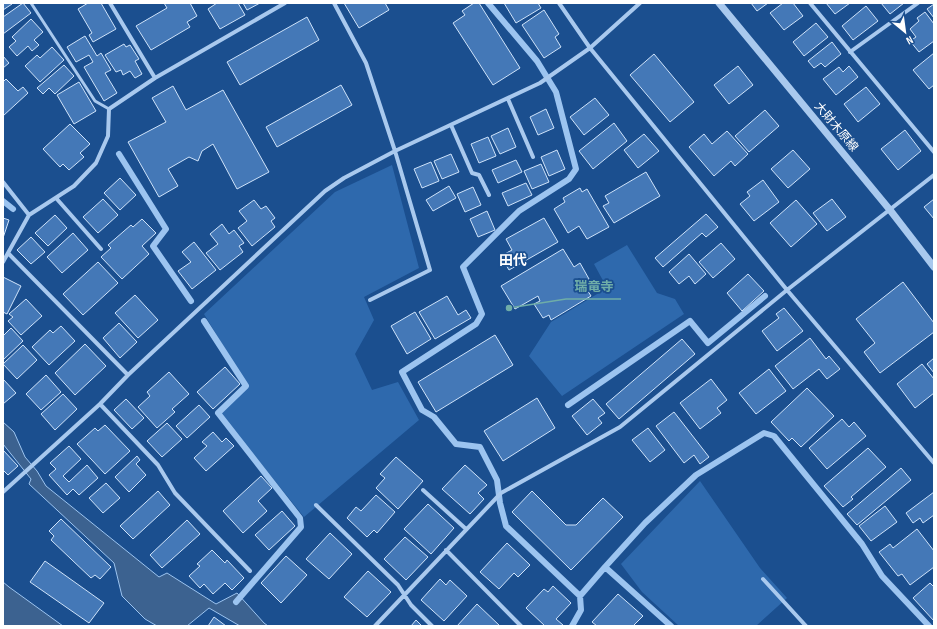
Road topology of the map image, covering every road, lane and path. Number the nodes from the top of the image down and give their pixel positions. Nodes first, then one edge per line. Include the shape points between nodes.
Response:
1 (30, 3) edge
2 (110, 3) edge
3 (285, 3) edge
4 (334, 3) edge
5 (560, 3) edge
6 (640, 3) edge
7 (718, 3) edge
8 (810, 3) edge
9 (918, 3) edge
10 (590, 48) junction
11 (850, 52) junction
12 (155, 78) junction
13 (508, 99) junction
14 (109, 109) junction
15 (451, 125) junction
16 (395, 151) junction
17 (934, 152) edge
18 (533, 158) dead end
19 (934, 175) edge
20 (3, 182) edge
21 (489, 195) dead end
22 (56, 198) junction
23 (890, 210) junction
24 (29, 215) junction
25 (101, 249) dead end
26 (8, 253) junction
27 (3, 262) edge
28 (934, 267) edge
29 (787, 290) junction
30 (370, 300) dead end
31 (128, 375) junction
32 (100, 404) junction
33 (934, 463) edge
34 (423, 490) dead end
35 (3, 492) edge
36 (316, 505) dead end
37 (466, 529) junction
38 (446, 550) junction
39 (250, 571) dead end
40 (763, 580) dead end
41 (404, 594) junction
42 (375, 626) edge
43 (432, 626) edge
44 (521, 626) edge
45 (806, 626) edge

1 - 14 lane via 96,101
2 - 12 street
3 - 12 street
4 - 16 street via 366,63
5 - 10 street
6 - 10 street
7 - 23 street, 大財木原線
8 - 11 street
9 - 11 street
10 - 13 street via 555,74
10 - 29 street
11 - 17 street
12 - 14 street
13 - 15 street
13 - 18 street
14 - 22 street via 108,136 96,163 74,186
15 - 16 street
15 - 21 street via 472,173 479,175
16 - 30 street via 430,270
16 - 31 street via 325,191
19 - 23 street
20 - 24 street
22 - 24 street
22 - 25 street
23 - 28 street, 大財木原線
23 - 29 street
24 - 26 street
26 - 27 street
26 - 31 street
29 - 33 street
29 - 37 street via 620,427 501,493
31 - 32 street
32 - 35 street
32 - 39 street via 158,465 176,493
34 - 37 street
36 - 41 street via 398,585
37 - 38 street
38 - 41 street
38 - 44 street
40 - 45 street
41 - 42 street
41 - 43 street

